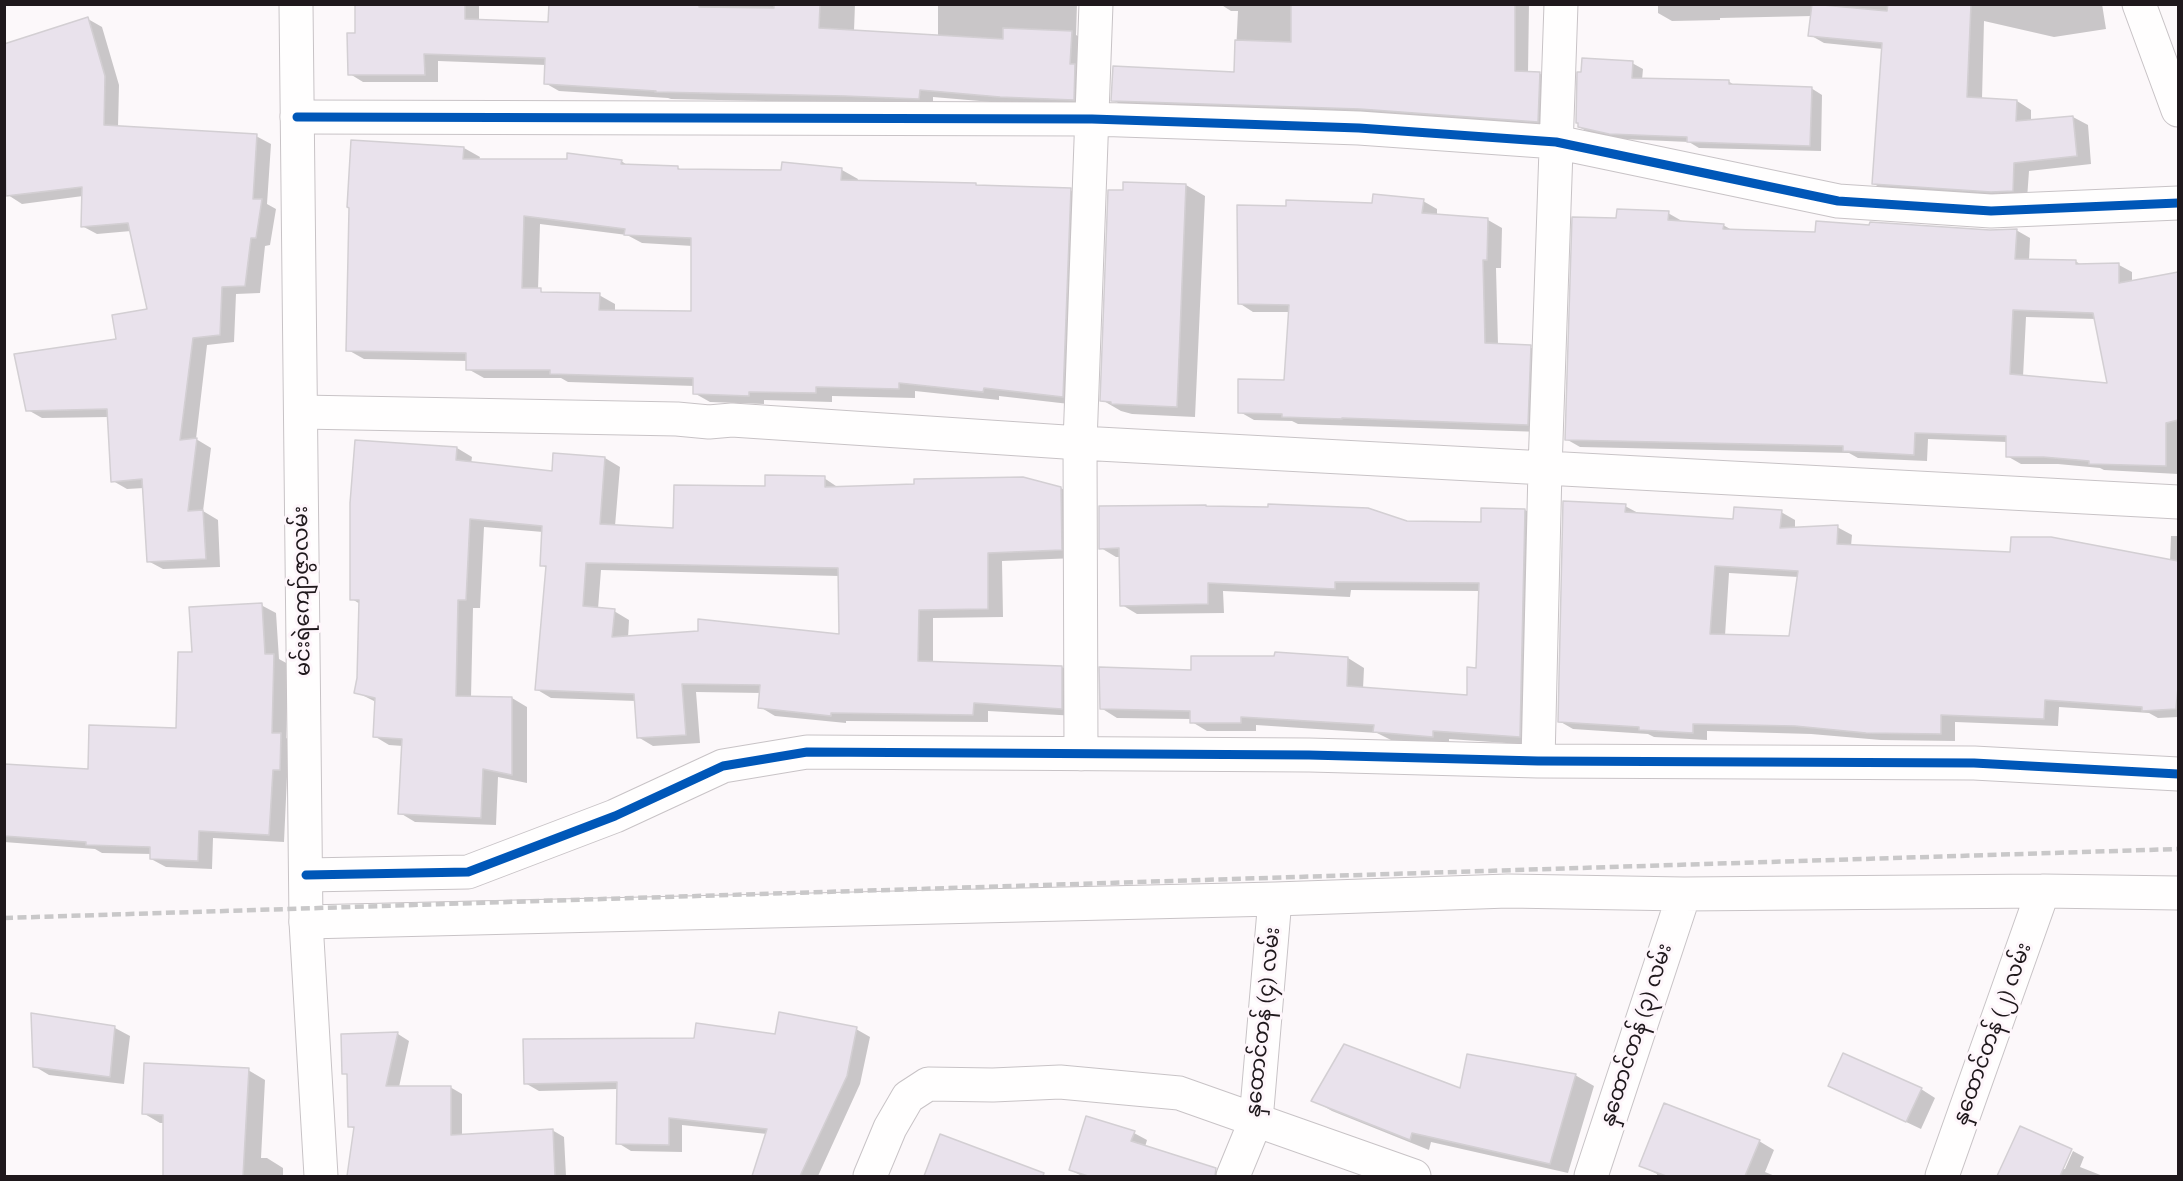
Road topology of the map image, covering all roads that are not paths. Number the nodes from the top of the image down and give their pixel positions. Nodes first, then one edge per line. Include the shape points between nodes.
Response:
1 (296, 4) edge
2 (1096, 4) edge
3 (1561, 4) edge
4 (2139, 4) edge
5 (2178, 110) edge
6 (297, 117) junction
7 (1092, 119) junction
8 (1557, 142) junction
9 (2178, 203) edge
10 (301, 412) junction
11 (1080, 444) junction
12 (1545, 469) junction
13 (2178, 502) edge
14 (1081, 754) junction
15 (1538, 760) junction
16 (2178, 774) edge
17 (306, 875) junction
18 (2043, 891) junction
19 (2178, 893) edge
20 (1684, 894) junction
21 (1275, 899) junction
22 (306, 922) junction
23 (1256, 1120) junction
24 (321, 1176) edge
25 (870, 1176) edge
26 (1233, 1176) edge
27 (1414, 1176) edge
28 (1591, 1176) edge
29 (1942, 1176) edge

1 - 6 street, မင်းရဲကျော်ဇွာလမ်း
2 - 7 street
3 - 8 street
4 - 5 street
6 - 7 street
6 - 10 street, မင်းရဲကျော်ဇွာလမ်း
7 - 8 street via 1359,128
7 - 11 street
8 - 9 street via 1838,201 1992,211
8 - 12 street
10 - 11 street via 732,420
10 - 17 street, မင်းရဲကျော်ဇွာလမ်း
11 - 12 street
11 - 14 street
12 - 13 street
12 - 15 street
14 - 15 street
14 - 17 street via 807,752 723,766 615,816 468,872
15 - 16 street via 1974,763
17 - 22 street, မင်းရဲကျော်ဇွာလမ်း
18 - 19 street
18 - 20 street
18 - 29 street, နှထောင်တန် (၂) လမ်း
20 - 21 street via 1508,891
20 - 28 street, နှထောင်တန် (၃) လမ်း
21 - 22 street
21 - 23 street, နှထောင်တန် (၄) လမ်း
22 - 24 street, မင်းရဲကျော်ဇွာလမ်း
23 - 25 street via 1179,1093 1060,1082 928,1084 908,1097
23 - 26 street, နှထောင်တန် (၄) လမ်း
23 - 27 street

